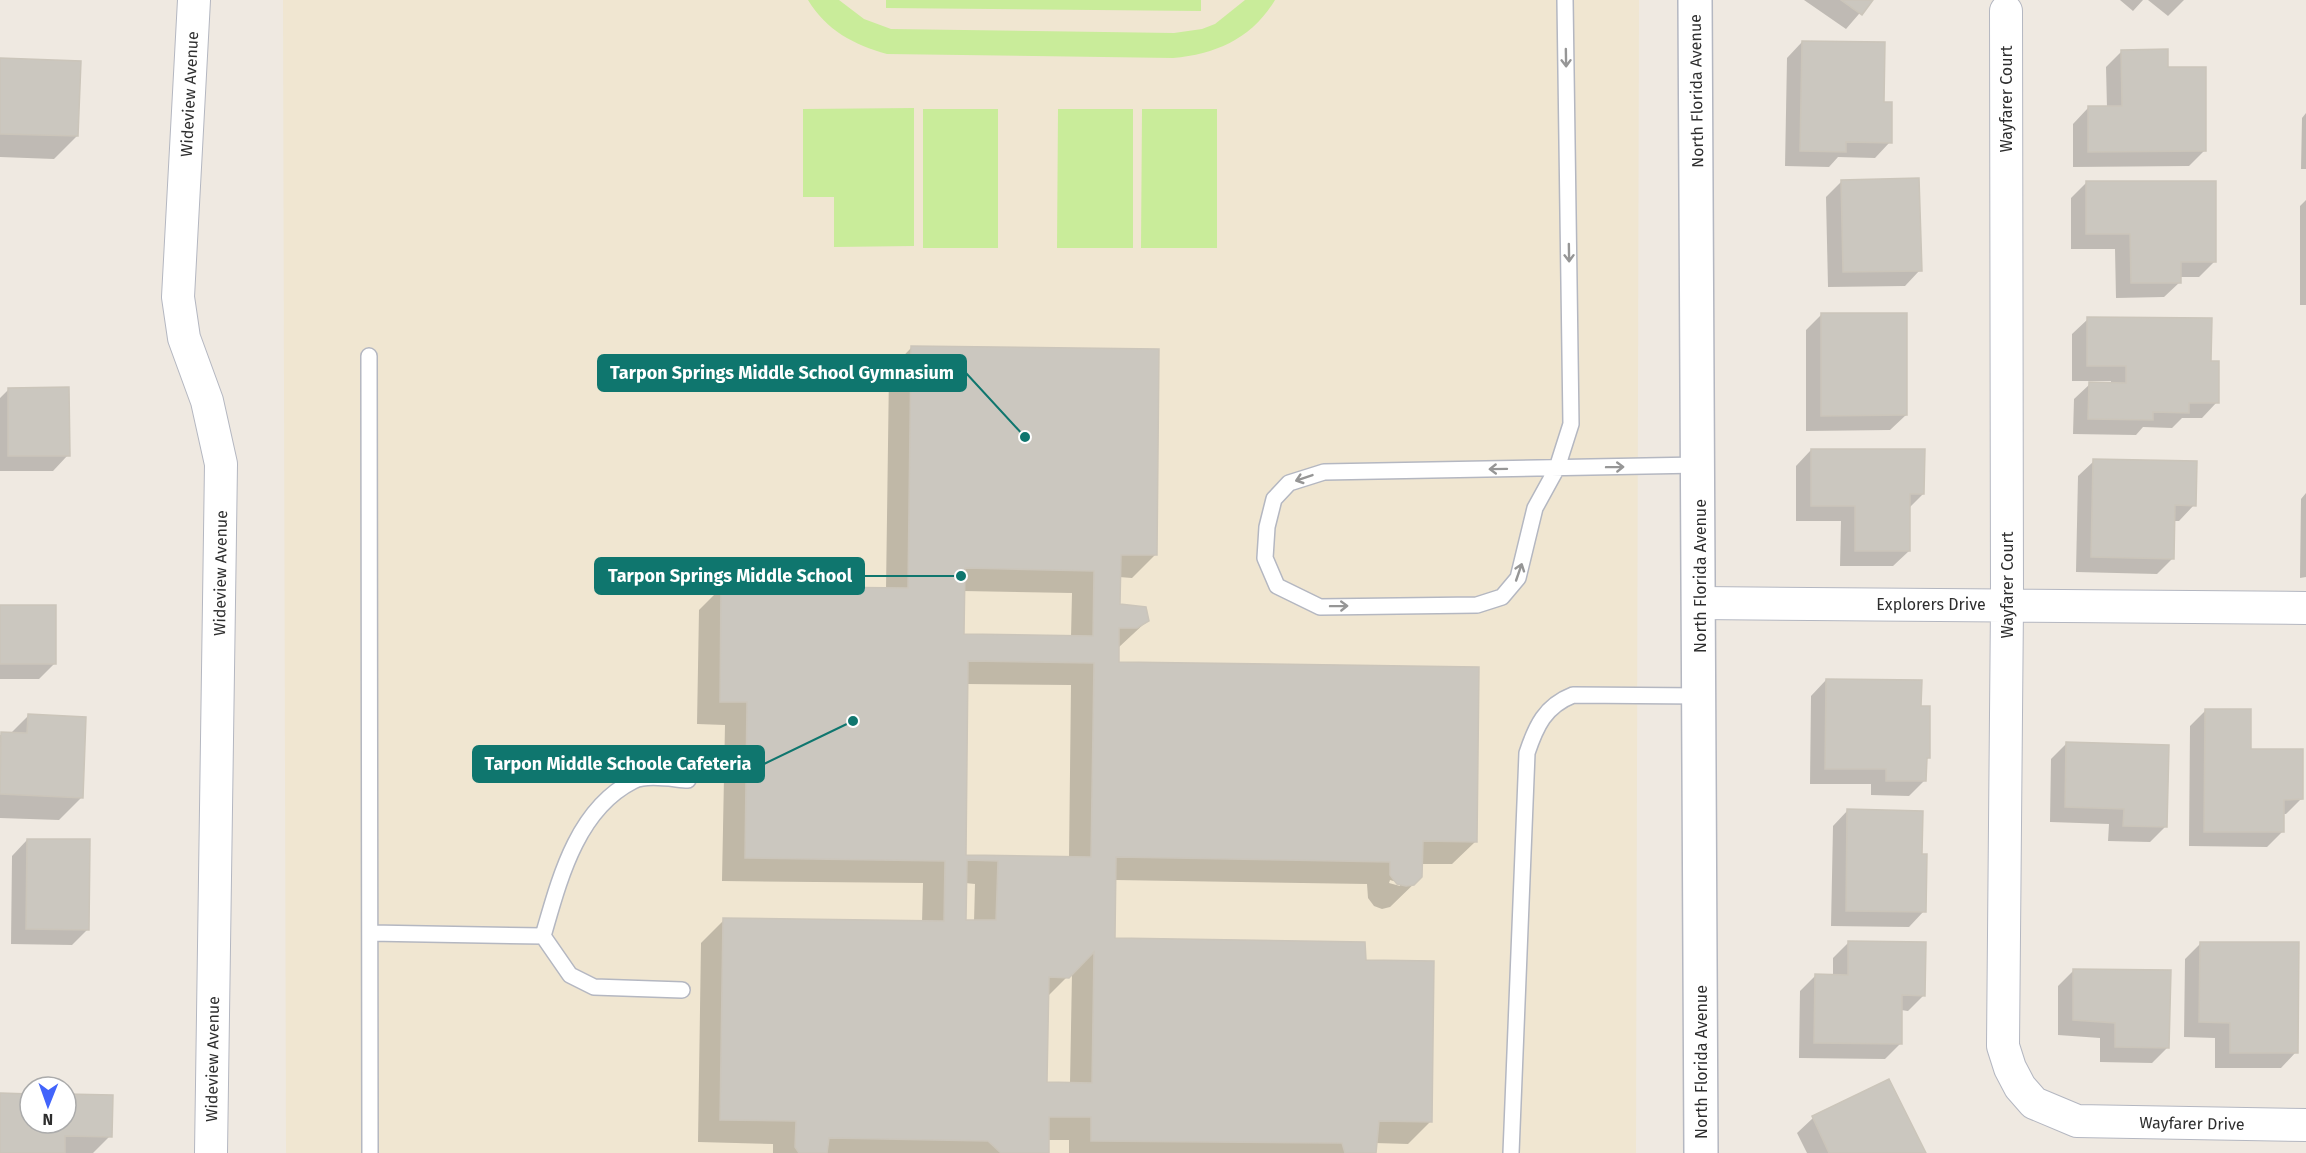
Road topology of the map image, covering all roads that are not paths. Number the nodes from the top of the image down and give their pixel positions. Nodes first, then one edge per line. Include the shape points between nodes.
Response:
1 (194, 0) edge
2 (1565, 0) edge
3 (1695, 0) edge
4 (2006, 11) dead end
5 (369, 356) dead end
6 (1699, 465) junction
7 (1557, 468) junction
8 (1700, 603) junction
9 (2007, 604) junction
10 (2306, 608) edge
11 (1701, 696) junction
12 (688, 780) dead end
13 (370, 933) junction
14 (543, 936) junction
15 (682, 990) dead end
16 (2077, 1121) joint
17 (2306, 1125) edge
18 (211, 1153) edge
19 (370, 1153) edge
20 (1510, 1153) edge
21 (1701, 1153) edge

1 - 18 street, Wideview Avenue via 178,297 184,338 207,401 221,464
2 -> 7 lane via 1571,424
3 - 6 street, North Florida Avenue
4 - 9 street, Wayfarer Court
5 - 13 lane
7 -> 6 lane
6 - 8 street, North Florida Avenue
7 -> 7 lane via 1324,472 1289,483 1274,499 1265,558 1277,586 1320,607 1477,605 1502,597 1518,578 1535,508
8 - 9 street, Explorers Drive
8 - 11 street, North Florida Avenue
9 - 10 street, Explorers Drive
9 - 16 street, Wayfarer Court via 2003,1046 2014,1078 2034,1102
11 - 20 lane via 1573,695 1557,702 1534,731 1527,753
11 - 21 street, North Florida Avenue
12 - 14 lane via 634,780 601,808 571,849
13 - 14 lane
13 - 19 lane
14 - 15 lane via 570,975 594,987
16 - 17 street, Wayfarer Drive

